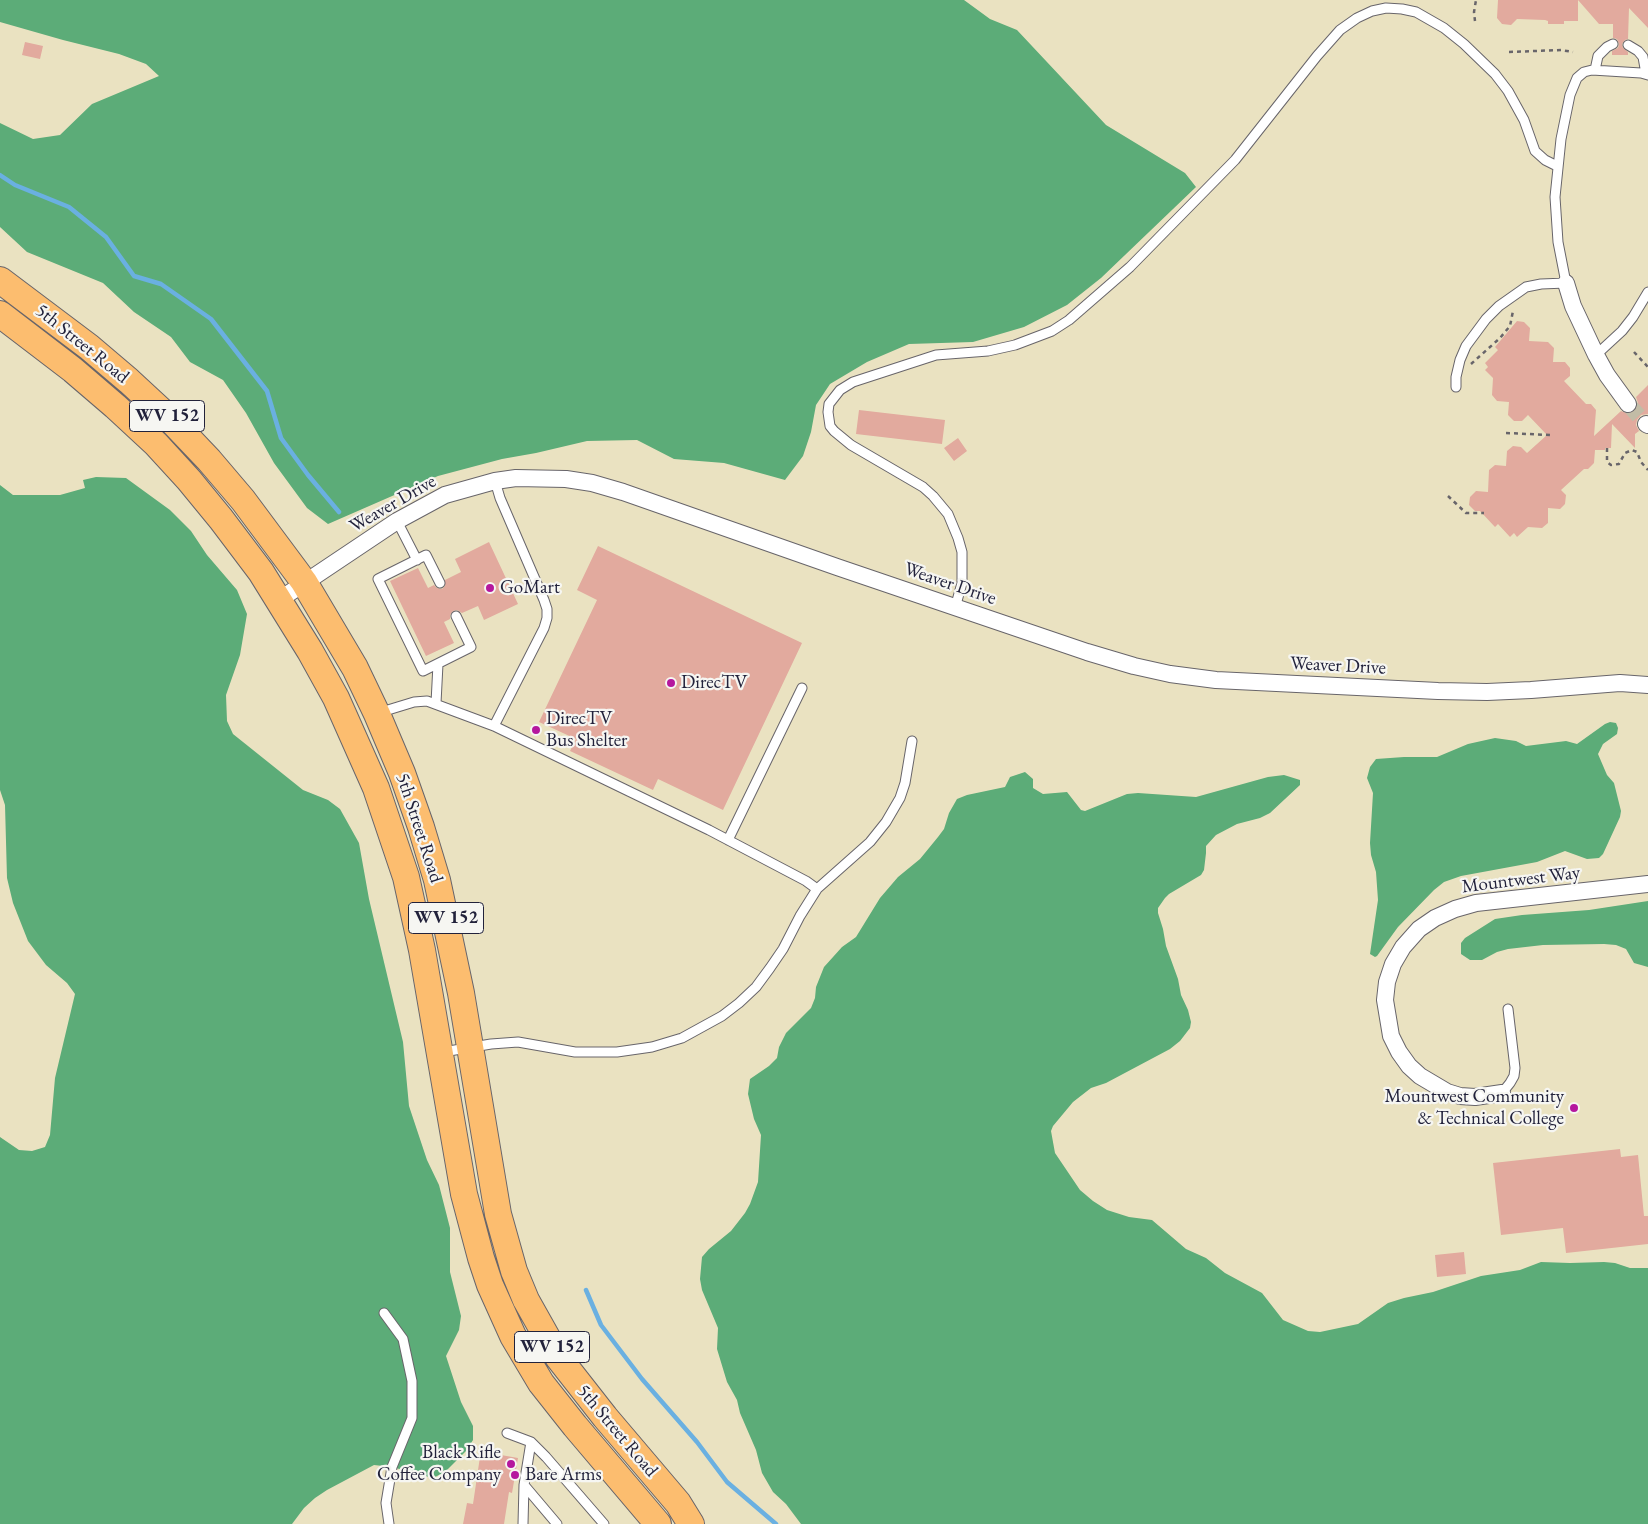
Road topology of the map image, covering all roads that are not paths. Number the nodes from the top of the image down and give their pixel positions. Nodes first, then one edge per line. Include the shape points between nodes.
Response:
1 (1613, 44) dead end
2 (1628, 45) dead end
3 (1595, 70) junction
4 (1647, 74) edge
5 (1557, 166) junction
6 (0, 280) edge
7 (1566, 283) junction
8 (1648, 292) edge
9 (0, 314) edge
10 (1596, 355) junction
11 (1456, 387) dead end
12 (1628, 404) tunnel mouth
13 (495, 481) junction
14 (397, 521) junction
15 (418, 560) junction
16 (304, 582) junction
17 (440, 582) dead end
18 (280, 600) junction
19 (955, 608) junction
20 (456, 616) dead end
21 (438, 664) junction
22 (1648, 684) edge
23 (802, 688) dead end
24 (436, 703) junction
25 (377, 714) junction
26 (494, 726) junction
27 (912, 741) dead end
28 (728, 840) junction
29 (1648, 884) edge
30 (817, 889) junction
31 (1508, 1009) dead end
32 (469, 1047) junction
33 (440, 1052) junction
34 (1502, 1093) joint
35 (384, 1313) dead end
36 (508, 1433) dead end
37 (531, 1442) junction
38 (524, 1485) junction
39 (389, 1524) edge
40 (522, 1524) edge
41 (556, 1524) edge
42 (604, 1524) edge
43 (658, 1524) edge
44 (691, 1524) edge

1 - 3 lane via 1598,56
2 - 4 lane via 1643,57
3 - 4 lane
3 - 5 lane via 1584,72 1573,85
5 - 7 lane via 1556,222
5 - 19 lane via 1535,151 1524,120 1508,91 1464,44 1416,12 1402,8 1372,11 1340,30 1236,160 1130,268 1069,320 1052,331 1014,345 988,351 936,355 853,382 840,390 829,404 830,426 834,431 851,445 923,487 951,520 958,538 963,570
6 - 16 main road, 5th Street Road / WV 152 via 89,347 169,418 243,500
7 - 10 street
7 - 11 lane via 1526,287 1499,306 1466,346 1460,360
8 - 10 lane via 1622,331
9 - 18 main road, 5th Street Road / WV 152 via 73,370 156,444 221,519
10 - 12 street
13 - 14 street, Weaver Drive via 445,495
13 - 19 street, Weaver Drive via 538,477 615,489
13 - 26 lane via 544,600 547,618
14 - 15 lane
14 - 16 street, Weaver Drive
15 - 17 lane via 426,555
15 - 21 lane via 378,579 423,671
16 - 18 street, Weaver Drive
16 - 25 main road, 5th Street Road / WV 152 via 355,668
18 - 33 main road, 5th Street Road / WV 152 via 336,698 376,788 406,877
19 - 22 street, Weaver Drive via 1134,666 1216,680 1487,692
20 - 21 lane via 471,647
21 - 24 lane
23 - 28 lane
24 - 25 lane via 414,702
24 - 26 lane
25 - 32 main road, 5th Street Road / WV 152 via 406,782 437,880
26 - 28 lane
27 - 30 lane via 905,783 891,814 870,842
28 - 30 lane
29 - 34 street, Mountwest Way via 1476,903 1435,918 1419,929 1403,947 1393,964 1385,1000 1391,1036 1398,1052 1420,1076 1447,1092 1475,1097
30 - 32 lane via 783,949 756,987 722,1016 682,1038 617,1052 575,1052 518,1042
31 - 34 lane via 1515,1068 1514,1076
32 - 33 lane
32 - 44 main road, 5th Street Road / WV 152 via 498,1214 526,1300 569,1373
33 - 43 main road, 5th Street Road / WV 152 via 464,1194 480,1258 500,1310 541,1383
35 - 39 lane via 403,1339 412,1381 412,1418 392,1467 386,1503
36 - 37 lane
37 - 38 lane
37 - 42 lane
38 - 40 lane
38 - 41 lane

